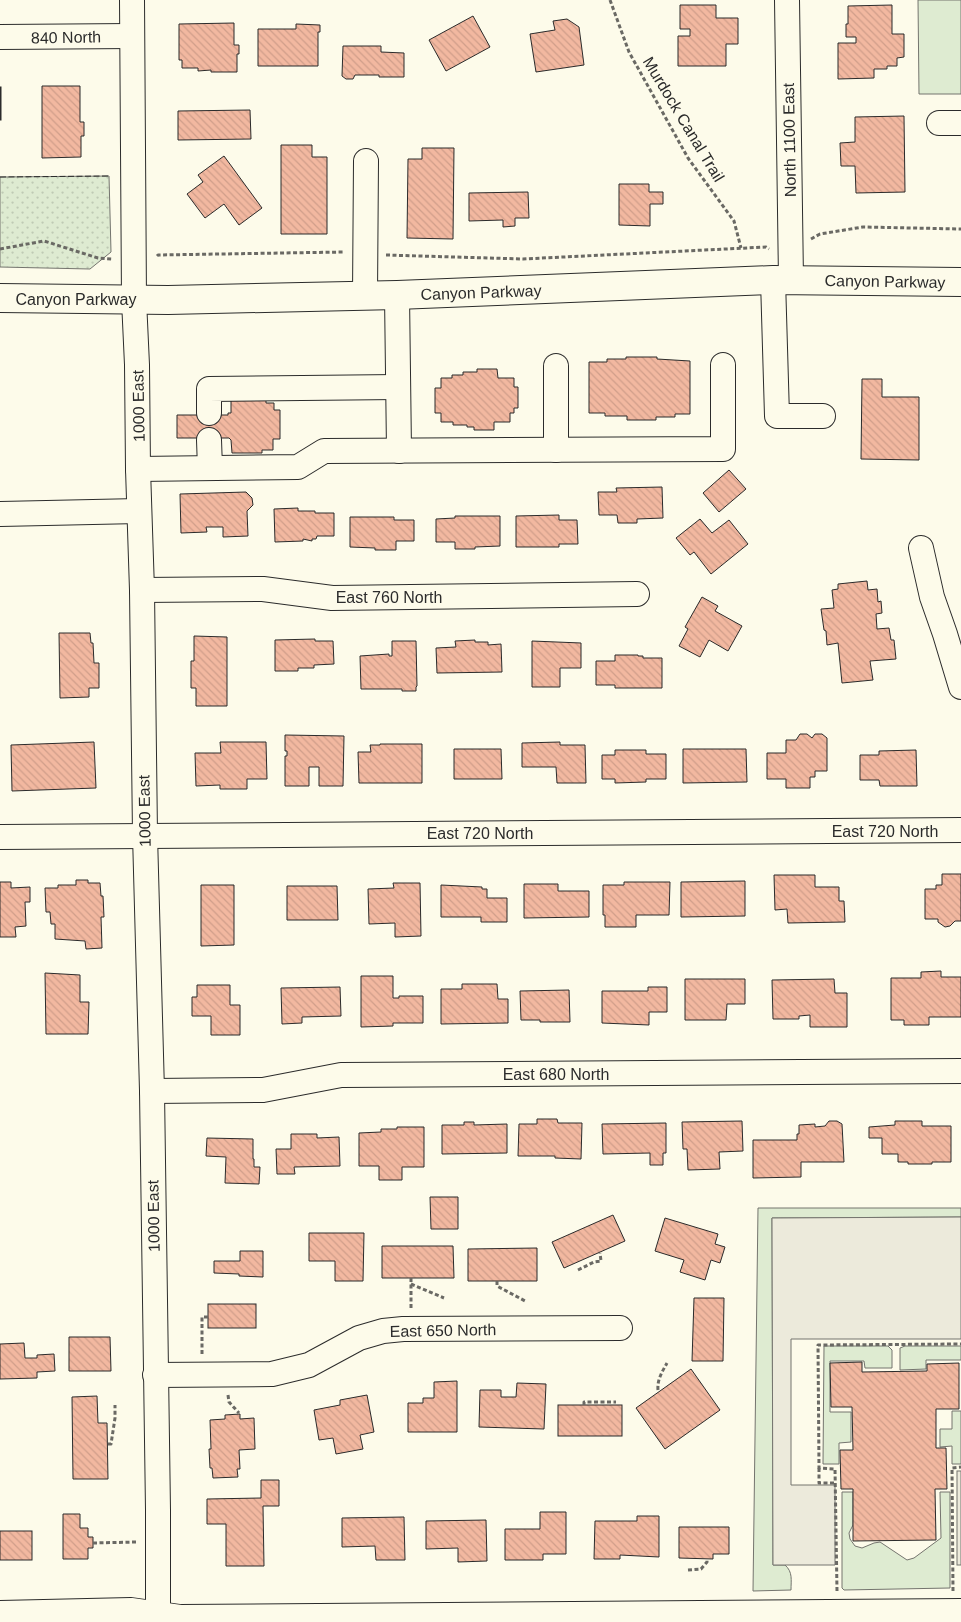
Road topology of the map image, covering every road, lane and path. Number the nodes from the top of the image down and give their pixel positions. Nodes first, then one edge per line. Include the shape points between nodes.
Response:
1 (132, 0) edge
2 (610, 0) edge
3 (787, 0) edge
4 (132, 36) junction
5 (0, 37) edge
6 (366, 161) dead end
7 (961, 229) edge
8 (817, 237) dead end
9 (741, 248) junction
10 (0, 249) edge
11 (767, 249) dead end
12 (365, 253) junction
13 (114, 259) dead end
14 (155, 259) dead end
15 (782, 280) junction
16 (961, 282) edge
17 (365, 295) junction
18 (397, 295) junction
19 (0, 298) edge
20 (134, 300) junction
21 (724, 365) dead end
22 (556, 366) dead end
23 (398, 387) junction
24 (208, 413) dead end
25 (823, 416) dead end
26 (209, 440) dead end
27 (556, 450) junction
28 (399, 451) junction
29 (210, 468) junction
30 (138, 469) junction
31 (140, 511) junction
32 (0, 514) edge
33 (921, 548) dead end
34 (142, 590) junction
35 (636, 594) dead end
36 (961, 687) edge
37 (961, 830) edge
38 (144, 836) junction
39 (0, 837) edge
40 (961, 1071) edge
41 (152, 1091) junction
42 (600, 1253) dead end
43 (578, 1270) dead end
44 (411, 1278) dead end
45 (496, 1281) dead end
46 (411, 1284) junction
47 (444, 1298) dead end
48 (527, 1302) dead end
49 (411, 1311) dead end
50 (208, 1317) dead end
51 (620, 1328) dead end
52 (961, 1344) edge
53 (667, 1363) dead end
54 (155, 1375) junction
55 (202, 1375) junction
56 (658, 1390) dead end
57 (616, 1402) dead end
58 (115, 1405) dead end
59 (584, 1405) dead end
60 (108, 1444) dead end
61 (961, 1467) edge
62 (819, 1468) junction
63 (835, 1483) junction
64 (137, 1542) dead end
65 (93, 1543) dead end
66 (708, 1558) dead end
67 (688, 1570) dead end
68 (837, 1592) dead end
69 (957, 1601) edge
70 (0, 1613) edge
71 (903, 1616) edge
72 (157, 1618) edge

1 - 4 street, 1000 East
2 - 9 path, Murdock Canal Trail via 629,52 688,158 734,221
3 - 15 street, North 1100 East
4 - 5 street, 840 North
4 - 20 street, 1000 East
6 - 12 street
7 - 8 path via 863,227
9 - 11 path
9 - 12 path via 523,259
10 - 13 path via 44,242 98,258
12 - 14 path via 158,255
12 - 17 street
15 - 16 highway, Canyon Parkway
15 - 18 highway, Canyon Parkway
15 - 25 street, North 1100 East via 777,416
17 - 18 highway, Canyon Parkway
17 - 20 highway, Canyon Parkway
18 - 23 street
19 - 20 highway, Canyon Parkway
20 - 30 street, 1000 East
21 - 27 street via 724,449
22 - 27 street
23 - 24 street via 208,389
23 - 28 street
26 - 29 street
27 - 28 street
28 - 29 street via 324,451 298,467
29 - 30 street
30 - 31 street, 1000 East
31 - 32 street
31 - 34 street, 1000 East
33 - 36 street via 932,597
34 - 35 street, East 760 North via 263,589 332,598
34 - 38 street, 1000 East
37 - 38 street, East 720 North
38 - 39 street, East 720 North
38 - 41 street, 1000 East
40 - 41 street, East 680 North via 341,1075 263,1090
41 - 54 street, 1000 East
42 - 43 path via 601,1261
44 - 46 path
45 - 48 path via 497,1286
46 - 47 path
46 - 49 path
50 - 55 path via 202,1317
51 - 55 street, East 650 North via 383,1331 359,1338 309,1365 288,1371
52 - 62 path via 818,1345
53 - 56 path via 657,1384
54 - 55 street, East 650 North
54 - 72 street, 1000 East
57 - 59 path via 584,1402
58 - 60 path via 114,1433 111,1444
61 - 69 path via 952,1468
62 - 63 path via 835,1469
62 - 63 path via 819,1483
63 - 68 path
64 - 65 path
66 - 67 path via 701,1569
69 - 71 street
70 - 72 street via 131,1610
71 - 72 street

